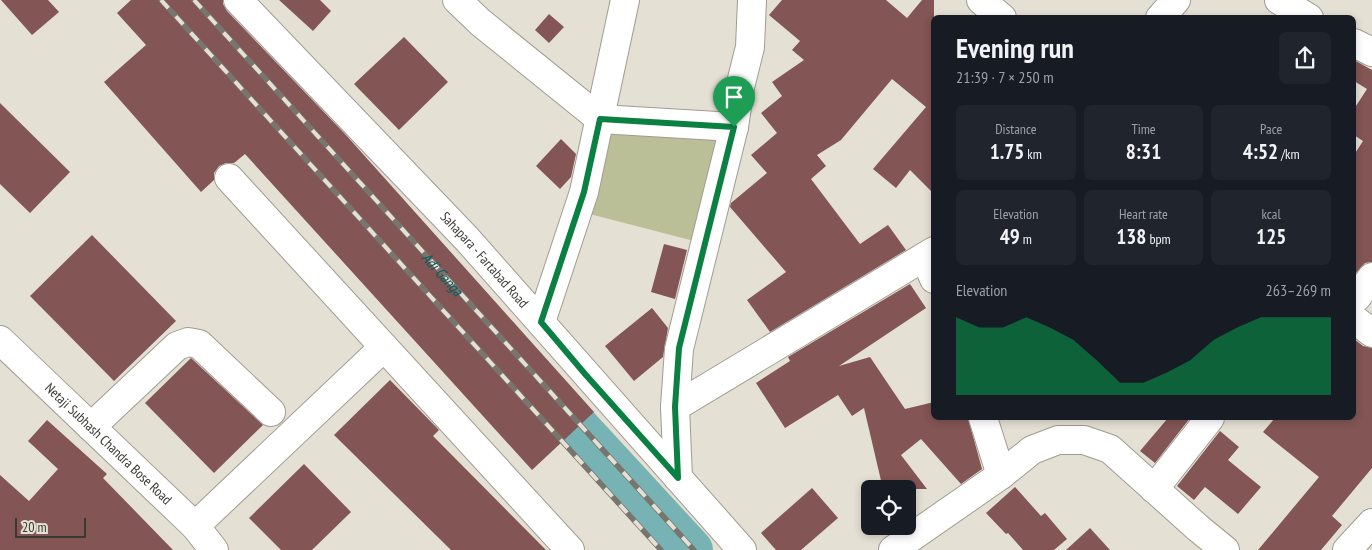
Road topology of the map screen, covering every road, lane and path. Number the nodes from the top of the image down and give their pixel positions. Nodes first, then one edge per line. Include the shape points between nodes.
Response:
1 (238, 0) edge
2 (457, 0) edge
3 (624, 0) edge
4 (752, 0) edge
5 (981, 0) edge
6 (1176, 0) edge
7 (1279, 0) edge
8 (1311, 11) edge
9 (998, 15) edge
10 (1163, 15) edge
11 (1356, 45) edge
12 (1372, 52) edge
13 (600, 119) junction
14 (734, 127) junction
15 (229, 178) dead end
16 (931, 262) edge
17 (1372, 277) edge
18 (1356, 297) edge
19 (1356, 321) edge
20 (541, 322) junction
21 (1372, 334) edge
22 (0, 340) edge
23 (384, 347) junction
24 (675, 407) junction
25 (271, 412) dead end
26 (984, 420) edge
27 (1208, 420) edge
28 (91, 428) junction
29 (1079, 429) edge
30 (1001, 475) junction
31 (678, 478) junction
32 (1154, 489) junction
33 (1372, 523) edge
34 (194, 526) junction
35 (214, 550) edge
36 (570, 550) edge
37 (742, 550) edge
38 (893, 550) edge
39 (1225, 550) edge
40 (1347, 550) edge

1 - 20 street, Sahapara - Fartabad Road via 467,239
2 - 13 street
3 - 13 street
4 - 14 street via 750,47
5 - 9 street
6 - 10 street
7 - 8 street
11 - 12 street
13 - 14 street
13 - 20 street via 584,192
14 - 24 street via 679,348
15 - 23 street
16 - 24 street
17 - 18 street
19 - 21 street
20 - 31 street, Sahapara - Fartabad Road
22 - 28 street, Netaji Subhash Chandra Bose Road
23 - 34 street
23 - 36 street
24 - 31 street
25 - 28 street via 199,344 188,342 177,346
26 - 30 street
27 - 32 street
28 - 34 street, Netaji Subhash Chandra Bose Road
29 - 30 street via 1032,450
29 - 32 street via 1110,449
30 - 38 street
31 - 37 street, Sahapara - Fartabad Road
32 - 39 street
33 - 40 street
34 - 35 street, Netaji Subhash Chandra Bose Road

